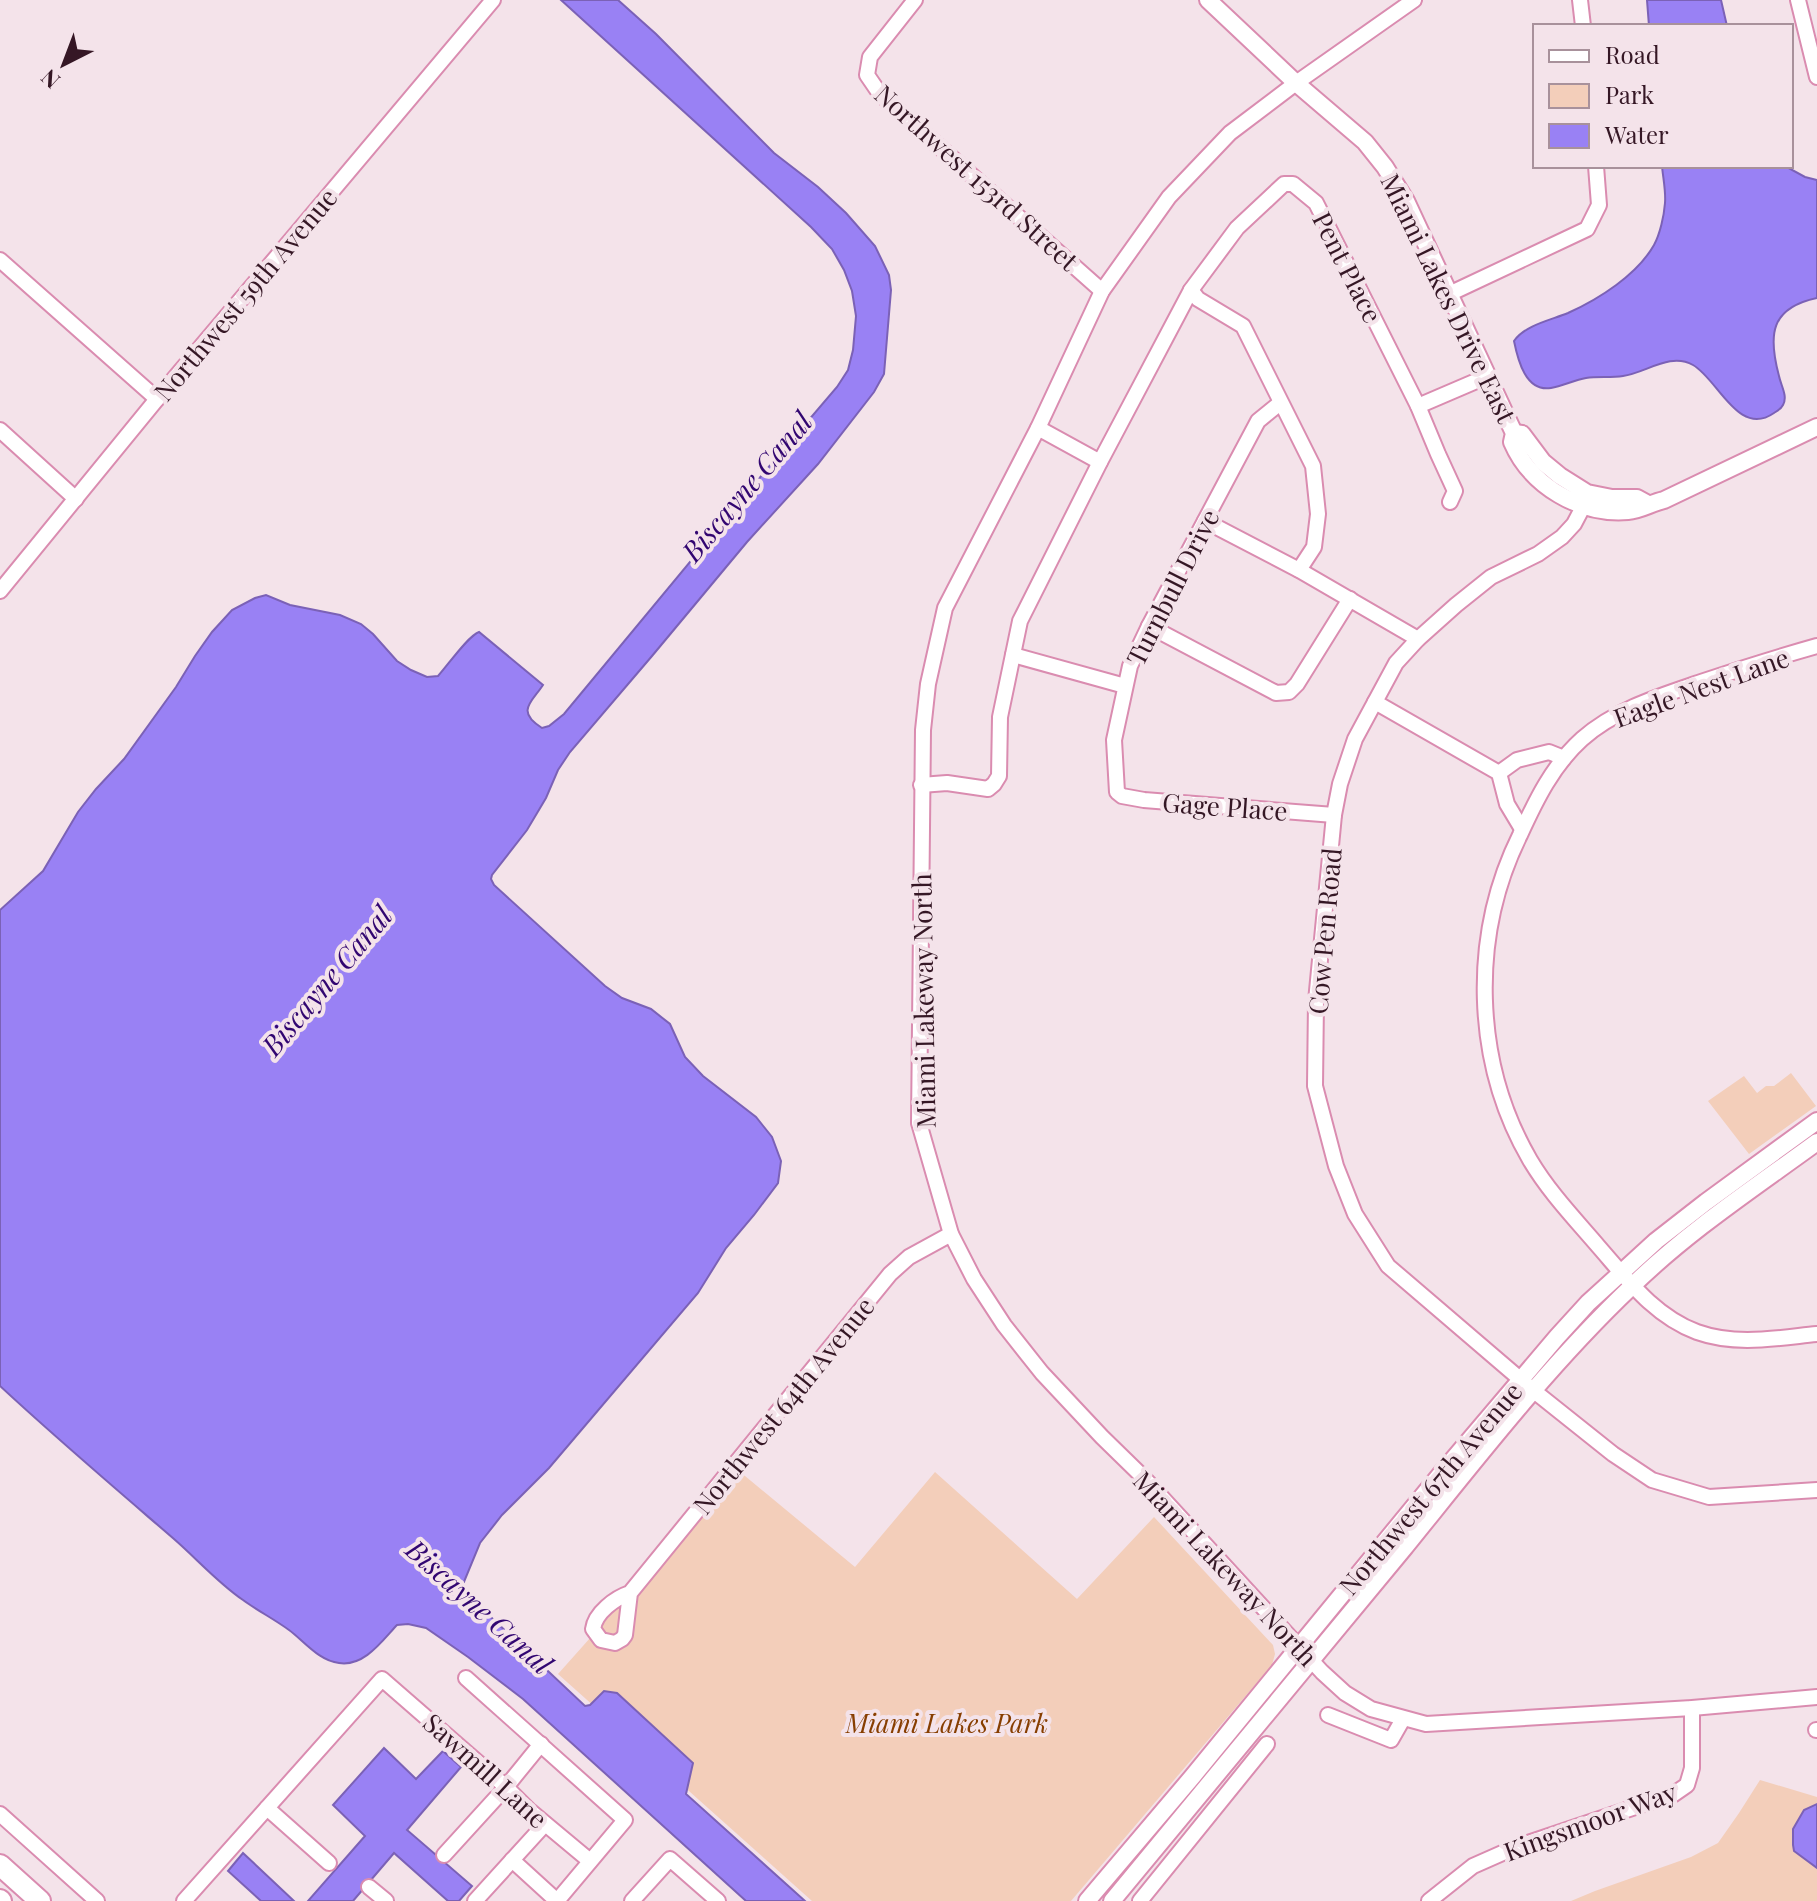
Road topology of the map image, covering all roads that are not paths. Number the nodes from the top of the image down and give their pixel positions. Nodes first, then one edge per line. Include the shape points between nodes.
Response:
1 (493, 0) edge
2 (915, 0) edge
3 (1208, 0) edge
4 (1414, 0) edge
5 (1580, 0) edge
6 (1798, 0) edge
7 (1583, 24) edge
8 (1817, 77) edge
9 (1296, 83) junction
10 (1596, 168) edge
11 (0, 260) edge
12 (1191, 290) junction
13 (1102, 291) junction
14 (1449, 294) junction
15 (1488, 376) junction
16 (157, 399) junction
17 (1280, 403) junction
18 (1418, 406) junction
19 (1817, 427) edge
20 (1038, 428) junction
21 (0, 430) edge
22 (1100, 462) junction
23 (76, 499) junction
24 (1586, 499) junction
25 (1450, 502) dead end
26 (1205, 521) junction
27 (1299, 570) junction
28 (0, 591) edge
29 (1350, 599) junction
30 (1149, 626) junction
31 (1418, 639) junction
32 (1817, 646) edge
33 (1013, 655) junction
34 (1125, 686) junction
35 (1375, 702) junction
36 (1564, 758) junction
37 (1499, 773) junction
38 (921, 785) junction
39 (1117, 792) joint
40 (1334, 815) junction
41 (1522, 829) junction
42 (1817, 1121) edge
43 (1817, 1142) edge
44 (951, 1234) junction
45 (1627, 1279) junction
46 (1817, 1334) edge
47 (1520, 1379) junction
48 (1534, 1391) junction
49 (1817, 1490) edge
50 (630, 1593) dead end
51 (1299, 1646) junction
52 (1312, 1659) junction
53 (466, 1678) dead end
54 (1817, 1697) edge
55 (1692, 1708) junction
56 (1328, 1715) dead end
57 (1403, 1719) junction
58 (541, 1744) junction
59 (1267, 1744) dead end
60 (506, 1787) junction
61 (1169, 1805) junction
62 (267, 1808) junction
63 (0, 1814) edge
64 (1183, 1817) junction
65 (545, 1824) junction
66 (444, 1855) dead end
67 (512, 1860) junction
68 (590, 1861) junction
69 (329, 1863) dead end
70 (0, 1865) edge
71 (369, 1887) dead end
72 (37, 1898) edge
73 (97, 1901) edge
74 (184, 1901) edge
75 (386, 1901) edge
76 (475, 1901) edge
77 (557, 1901) edge
78 (634, 1901) edge
79 (718, 1901) edge
80 (1087, 1901) edge
81 (1112, 1901) edge
82 (1140, 1901) edge
83 (1429, 1901) edge

1 - 16 street, Northwest 59th Avenue
2 - 13 street, Northwest 153rd Street via 870,57 867,75 880,94
3 - 9 main road, Miami Lakes Drive East
4 - 9 street, Miami Lakeway North
5 - 7 street
6 - 8 street
9 - 13 street, Miami Lakeway North via 1230,133 1169,197
9 - 14 main road, Miami Lakes Drive East via 1365,142 1385,167
10 - 14 street via 1599,205 1587,229
11 - 16 street
12 - 17 street via 1243,326
12 - 18 street, Pent Place via 1237,228 1284,184 1293,184 1316,203
12 - 22 street
13 - 20 street, Miami Lakeway North
14 - 15 main road, Miami Lakes Drive East
15 - 18 street
15 - 24 main road, Miami Lakes Drive East via 1514,433 1518,456 1550,490
16 - 23 street, Northwest 59th Avenue
17 - 26 street, Turnbull Drive via 1258,421
17 - 27 street via 1313,466 1318,514 1314,547
18 - 25 street, Pent Place via 1455,491
19 - 24 main road, Miami Lakes Drive East via 1664,500 1648,504 1637,498
20 - 22 street
20 - 38 street, Miami Lakeway North via 945,608 928,684
21 - 23 street
22 - 33 street via 1020,621
23 - 28 street, Northwest 59th Avenue
24 - 31 street, Cow Pen Road via 1562,537 1491,577
26 - 27 street
26 - 30 street, Turnbull Drive
27 - 29 street
29 - 30 street via 1289,692 1276,693
29 - 31 street
30 - 34 street, Turnbull Drive
31 - 35 street, Cow Pen Road via 1396,663
32 - 36 street, Eagle Nest Lane via 1653,699 1603,723
33 - 34 street
33 - 38 street via 994,784 988,789
34 - 39 street, Turnbull Drive via 1114,740
35 - 37 street
35 - 40 street, Cow Pen Road via 1355,739
36 - 37 street via 1549,752 1517,760
36 - 41 street, Eagle Nest Lane
37 - 41 street via 1507,804
38 - 44 street, Miami Lakeway North via 919,1123
39 - 40 street, Gage Place via 1144,800
40 - 47 street, Cow Pen Road via 1316,1001 1315,1086 1336,1166 1355,1214 1388,1266
41 - 45 street, Eagle Nest Lane via 1498,887 1486,953 1486,1024 1494,1068 1531,1161
42 - 45 main road, Northwest 67th Avenue via 1656,1241
43 - 45 main road, Northwest 67th Avenue
44 - 50 street, Northwest 64th Avenue via 890,1274
44 - 51 street, Miami Lakeway North via 974,1279 1042,1373
45 - 46 street, Eagle Nest Lane via 1672,1320 1709,1336 1743,1340
45 - 47 main road, Northwest 67th Avenue via 1578,1314
45 - 48 main road, Northwest 67th Avenue
47 - 48 street, Cow Pen Road
47 - 51 main road, Northwest 67th Avenue
48 - 49 street, Cow Pen Road via 1652,1480 1709,1497
48 - 52 main road, Northwest 67th Avenue
51 - 52 street, Miami Lakeway North
51 - 61 main road, Northwest 67th Avenue
52 - 57 street, Miami Lakeway North via 1345,1693
52 - 64 main road, Northwest 67th Avenue
53 - 58 street
54 - 55 street, Miami Lakeway North
55 - 57 street, Miami Lakeway North via 1426,1724
55 - 83 street, Kingsmoor Way via 1687,1785 1501,1853 1473,1866
56 - 57 street via 1391,1740
58 - 60 street
58 - 68 street via 625,1820
59 - 82 street
60 - 62 street, Sawmill Lane via 382,1679
60 - 65 street, Sawmill Lane
60 - 66 street
61 - 64 main road
61 - 80 main road, Northwest 67th Avenue
62 - 69 street
62 - 74 street
63 - 73 street
64 - 81 main road, Northwest 67th Avenue
65 - 67 street
65 - 68 street, Sawmill Lane
67 - 76 street
67 - 77 street
68 - 77 street
70 - 72 highway
71 - 75 street
78 - 79 street via 670,1859

